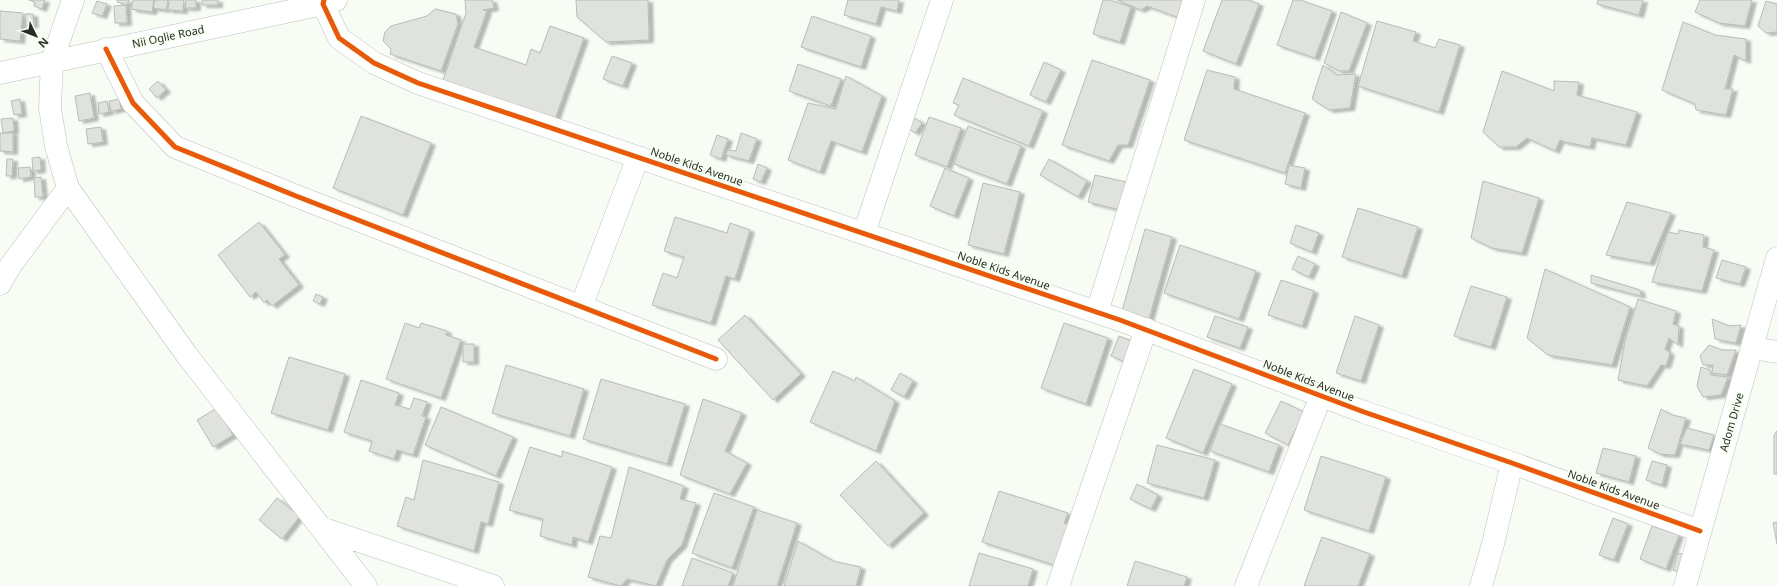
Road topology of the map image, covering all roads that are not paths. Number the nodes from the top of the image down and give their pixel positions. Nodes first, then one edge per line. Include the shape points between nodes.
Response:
1 (73, 0) edge
2 (942, 0) edge
3 (1194, 0) edge
4 (328, 1) edge
5 (106, 49) junction
6 (52, 61) junction
7 (0, 73) edge
8 (638, 157) junction
9 (68, 188) junction
10 (864, 233) junction
11 (1777, 258) edge
12 (0, 284) edge
13 (581, 307) junction
14 (1097, 312) junction
15 (1146, 329) junction
16 (1752, 348) junction
17 (1777, 352) edge
18 (716, 359) dead end
19 (1321, 396) junction
20 (1512, 463) junction
21 (321, 528) junction
22 (1700, 531) junction
23 (366, 586) edge
24 (493, 586) edge
25 (1058, 586) edge
26 (1246, 586) edge
27 (1481, 586) edge
28 (1685, 586) edge

1 - 6 street
2 - 10 street
3 - 14 street
4 - 5 street, Nii Oglie Road
4 - 8 street, Noble Kids Avenue via 339,38 374,63 418,83
5 - 6 street, Nii Oglie Road
5 - 13 street via 133,103 175,147
6 - 7 street, Nii Oglie Road
6 - 9 street via 50,108 56,146
8 - 10 street, Noble Kids Avenue
8 - 13 street
9 - 12 street
9 - 21 street via 186,354
10 - 14 street, Noble Kids Avenue
11 - 16 street, Adom Drive
13 - 18 street
14 - 15 street, Noble Kids Avenue
15 - 19 street, Noble Kids Avenue
15 - 25 street
16 - 17 street
16 - 22 street, Adom Drive
19 - 20 street, Noble Kids Avenue
19 - 26 street
20 - 22 street, Noble Kids Avenue
20 - 27 street via 1494,544
21 - 23 street
21 - 24 street
22 - 28 street, Adom Drive

